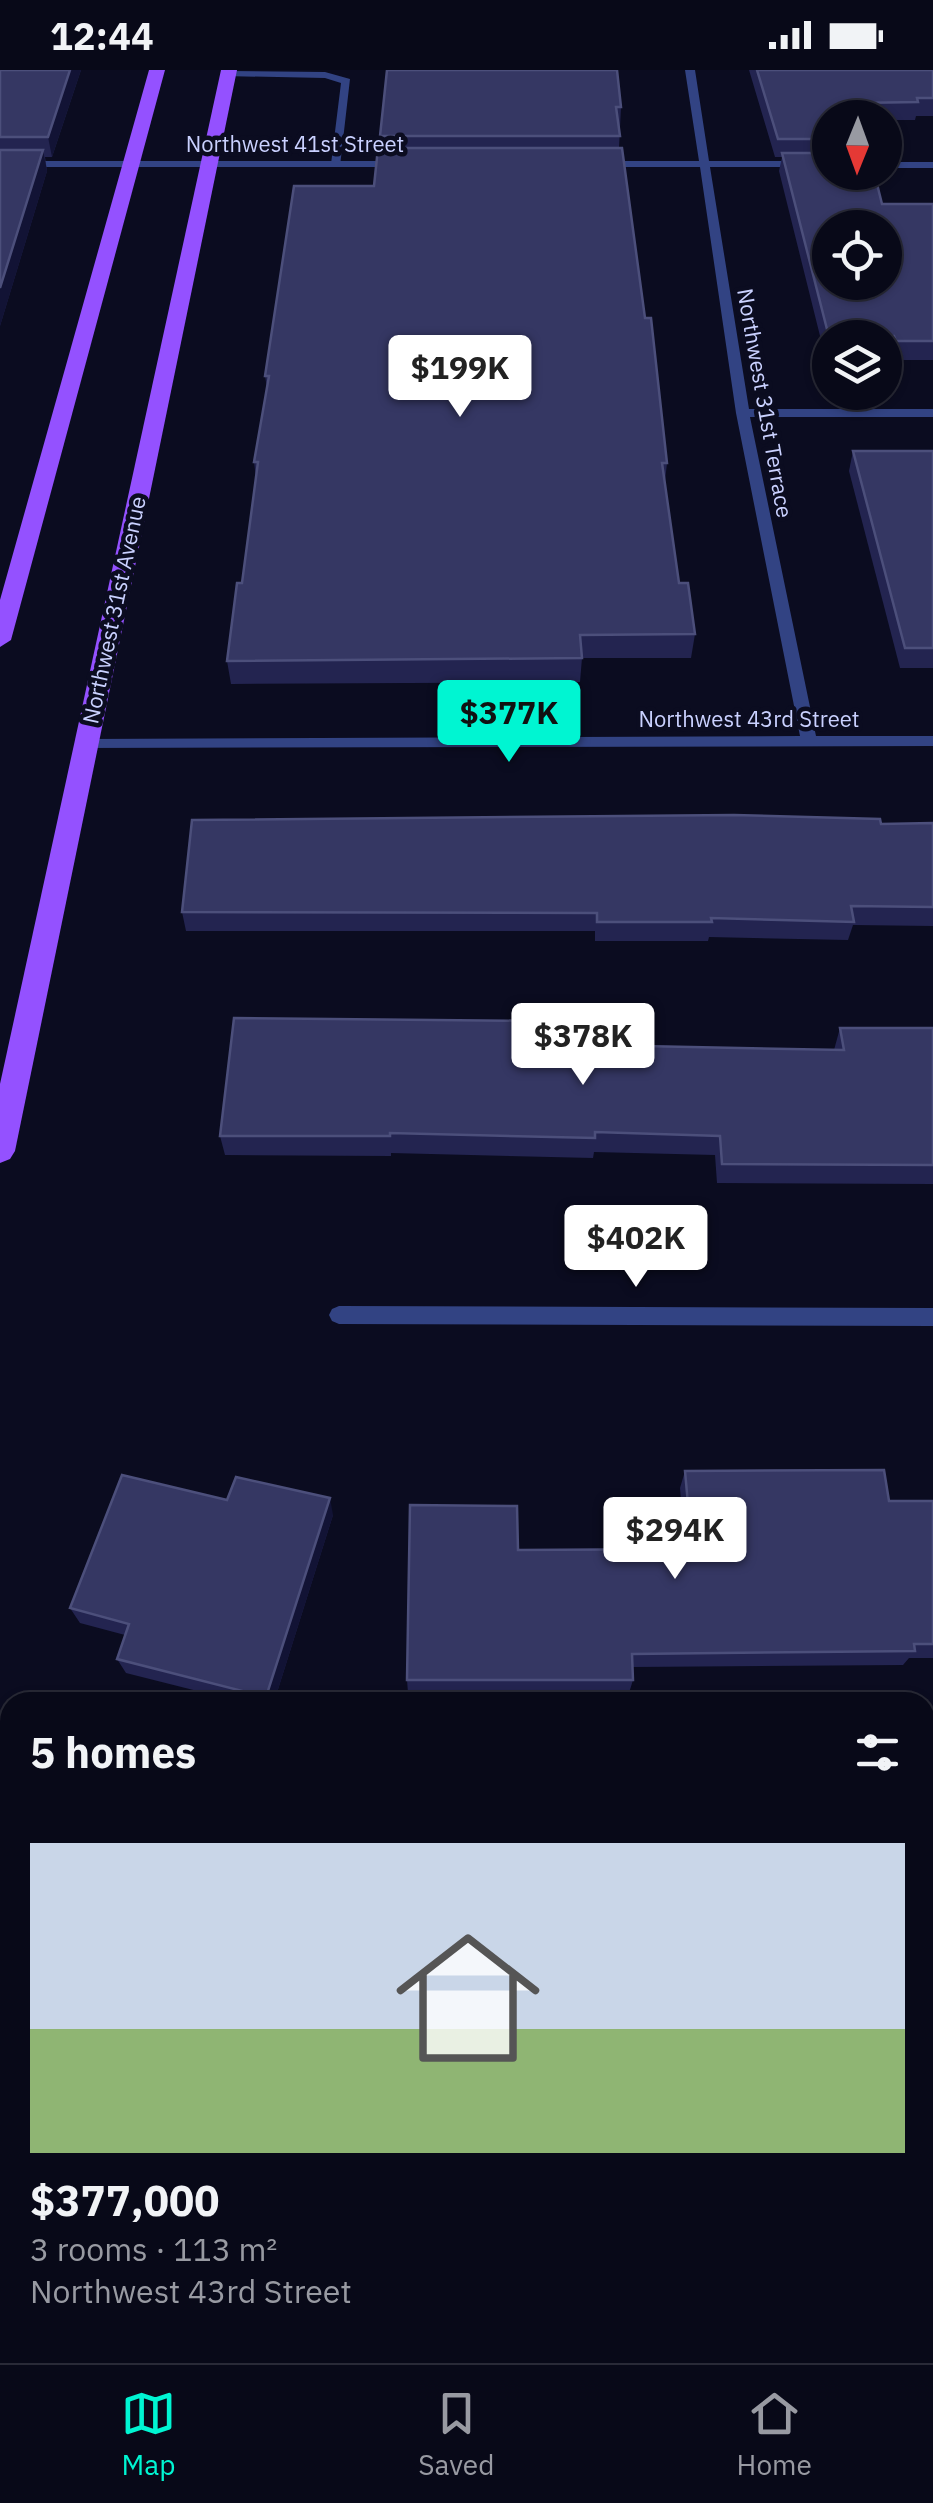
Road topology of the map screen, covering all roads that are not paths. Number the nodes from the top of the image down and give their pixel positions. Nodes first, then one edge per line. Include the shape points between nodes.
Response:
1 (157, 70) edge
2 (690, 70) edge
3 (229, 72) edge
4 (0, 164) edge
5 (131, 164) junction
6 (210, 164) junction
7 (336, 164) junction
8 (414, 164) edge
9 (590, 164) edge
10 (707, 164) junction
11 (812, 164) edge
12 (902, 164) edge
13 (933, 165) edge
14 (743, 413) junction
15 (933, 413) edge
16 (0, 640) edge
17 (809, 740) junction
18 (933, 741) edge
19 (86, 744) junction
20 (0, 1150) edge
21 (339, 1315) dead end
22 (933, 1317) edge

1 - 5 main road
2 - 10 street, Northwest 31st Terrace
3 - 6 main road, Northwest 31st Avenue
3 - 7 street via 325,75 346,82
4 - 5 street, Northwest 41st Street
5 - 6 street, Northwest 41st Street
5 - 16 main road
6 - 7 street, Northwest 41st Street
6 - 19 main road, Northwest 31st Avenue
7 - 8 street, Northwest 41st Street
9 - 10 street
10 - 11 street
10 - 14 street, Northwest 31st Terrace
12 - 13 street
14 - 15 street
14 - 17 street, Northwest 31st Terrace
17 - 18 street, Northwest 43rd Street
17 - 19 street, Northwest 43rd Street
19 - 20 main road, Northwest 31st Avenue
21 - 22 street

